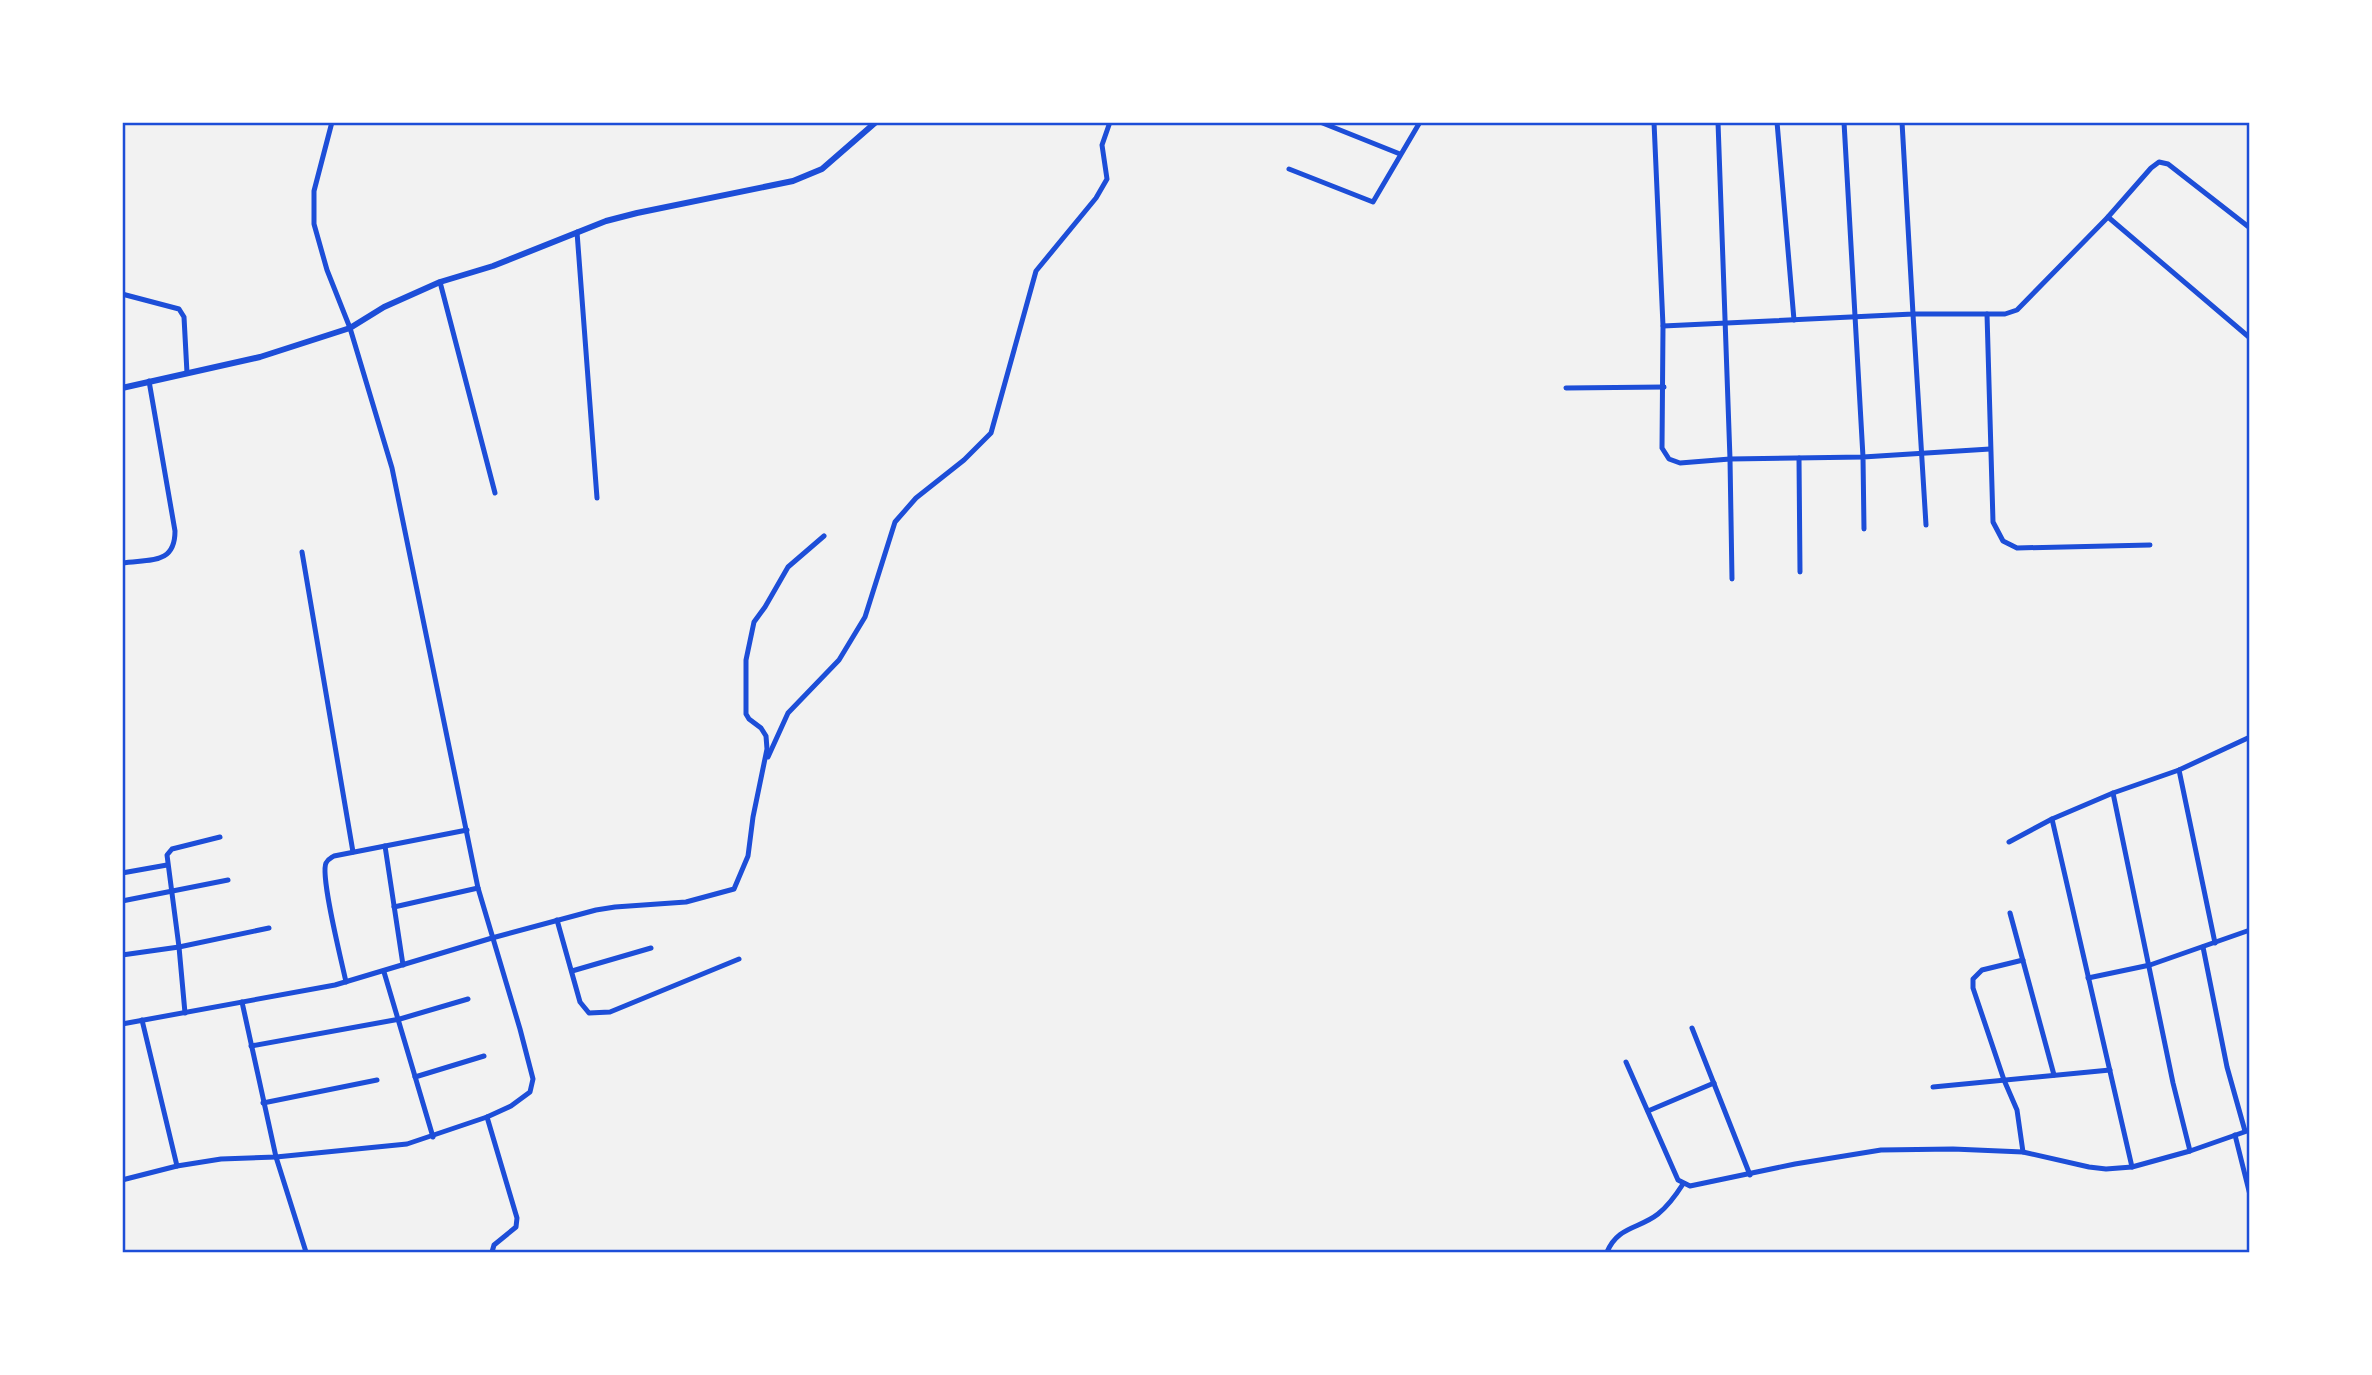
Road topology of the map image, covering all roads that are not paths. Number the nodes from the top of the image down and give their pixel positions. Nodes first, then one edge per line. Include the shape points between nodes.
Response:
1 (332, 122) edge
2 (876, 122) edge
3 (1110, 122) edge
4 (1320, 122) edge
5 (1420, 122) edge
6 (1654, 122) edge
7 (1718, 122) edge
8 (1777, 122) edge
9 (1844, 122) edge
10 (1902, 122) edge
11 (1400, 154) junction
12 (1289, 169) dead end
13 (2108, 217) junction
14 (2249, 228) edge
15 (577, 232) junction
16 (440, 282) junction
17 (122, 293) edge
18 (1913, 314) junction
19 (1987, 314) junction
20 (1854, 317) junction
21 (1794, 320) junction
22 (1727, 323) junction
23 (1663, 326) junction
24 (350, 328) junction
25 (2249, 338) edge
26 (187, 373) junction
27 (149, 382) junction
28 (1664, 387) junction
29 (122, 388) edge
30 (1566, 388) dead end
31 (1990, 449) junction
32 (1923, 454) junction
33 (1863, 457) junction
34 (1799, 458) junction
35 (1730, 459) junction
36 (495, 493) dead end
37 (597, 498) dead end
38 (1926, 525) dead end
39 (1864, 529) dead end
40 (824, 536) dead end
41 (2150, 545) dead end
42 (302, 552) dead end
43 (122, 563) edge
44 (1800, 572) dead end
45 (1732, 579) dead end
46 (2249, 737) edge
47 (766, 762) junction
48 (2179, 770) junction
49 (2113, 793) junction
50 (2052, 819) junction
51 (467, 830) junction
52 (220, 836) dead end
53 (2009, 842) dead end
54 (385, 846) junction
55 (353, 852) junction
56 (167, 865) junction
57 (122, 873) edge
58 (228, 880) dead end
59 (478, 888) junction
60 (170, 892) junction
61 (122, 901) edge
62 (394, 906) junction
63 (2010, 913) dead end
64 (557, 920) junction
65 (269, 928) dead end
66 (2249, 930) edge
67 (492, 938) junction
68 (2215, 943) junction
69 (179, 947) junction
70 (2203, 947) junction
71 (651, 948) dead end
72 (122, 955) edge
73 (739, 959) dead end
74 (2023, 960) junction
75 (403, 965) junction
76 (2150, 965) junction
77 (572, 971) junction
78 (384, 972) junction
79 (2088, 978) junction
80 (346, 982) junction
81 (468, 999) dead end
82 (242, 1002) junction
83 (185, 1013) junction
84 (400, 1019) junction
85 (142, 1020) junction
86 (122, 1024) edge
87 (1692, 1028) dead end
88 (251, 1046) junction
89 (484, 1056) dead end
90 (1626, 1062) dead end
91 (2110, 1070) junction
92 (2054, 1075) junction
93 (415, 1077) junction
94 (377, 1080) dead end
95 (2004, 1080) junction
96 (1714, 1083) junction
97 (1933, 1087) dead end
98 (263, 1102) junction
99 (1648, 1111) junction
100 (487, 1117) junction
101 (2247, 1131) edge
102 (2235, 1135) junction
103 (433, 1137) junction
104 (2190, 1151) junction
105 (2023, 1152) junction
106 (276, 1157) junction
107 (177, 1166) junction
108 (2132, 1167) junction
109 (1750, 1175) junction
110 (122, 1180) edge
111 (1683, 1184) junction
112 (2249, 1195) edge
113 (306, 1252) edge
114 (492, 1252) edge
115 (1607, 1252) edge

1 - 24 street via 314,191 314,224
2 - 15 street via 822,169 793,181 637,213
3 - 47 street via 1102,145 1107,179 1037,271 991,433 895,522 865,617 839,660 788,713
4 - 11 street
5 - 11 street
6 - 23 street
7 - 22 street
8 - 21 street
9 - 20 street
10 - 18 street
11 - 12 street via 1373,202
13 - 14 street via 2159,162 2168,164
13 - 19 street via 2017,310
13 - 25 street
15 - 16 street
15 - 37 street
16 - 24 street
16 - 36 street
17 - 26 street via 179,309 184,317
18 - 19 street
18 - 20 street
18 - 32 street
19 - 31 street
20 - 21 street
20 - 33 street
21 - 22 street
22 - 23 street
22 - 35 street
23 - 28 street
24 - 26 street via 260,357
24 - 51 street via 392,468
26 - 27 street
27 - 29 street
27 - 43 street via 175,544 164,557
28 - 30 street
28 - 35 street via 1662,448 1669,459 1680,463
31 - 32 street
31 - 41 street via 1993,523 2003,541 2017,548
32 - 33 street
32 - 38 street
33 - 34 street
33 - 39 street
34 - 35 street
34 - 44 street
35 - 45 street
40 - 47 street via 788,566 751,633 746,714 766,736
42 - 55 street
46 - 48 street
47 - 64 street via 748,856 734,889 686,902 615,906
48 - 49 street
48 - 68 street
49 - 50 street
49 - 76 street
50 - 53 street
50 - 79 street
51 - 54 street
51 - 59 street
52 - 56 street via 172,849
54 - 55 street
54 - 62 street
55 - 80 street via 329,859 325,872
56 - 57 street
56 - 60 street
58 - 60 street
59 - 62 street
59 - 67 street
60 - 61 street
60 - 69 street
62 - 75 street
63 - 74 street
64 - 67 street
64 - 77 street
65 - 69 street
66 - 68 street
67 - 75 street
67 - 100 street via 533,1079 530,1092 521,1101
68 - 70 street
69 - 72 street
69 - 83 street
70 - 76 street
70 - 101 street via 2227,1067
71 - 77 street
73 - 77 street via 602,1014 585,1010
74 - 92 street
74 - 95 street via 1982,970 1973,979
75 - 78 street
76 - 79 street
76 - 104 street
78 - 80 street
78 - 84 street
79 - 91 street
80 - 82 street
81 - 84 street
82 - 83 street
82 - 88 street
83 - 85 street
84 - 88 street
84 - 93 street
85 - 86 street
85 - 107 street
87 - 96 street
88 - 98 street
89 - 93 street
90 - 99 street
91 - 92 street
91 - 108 street
92 - 95 street
93 - 103 street
94 - 98 street
95 - 97 street
95 - 105 street via 2017,1110
96 - 99 street
96 - 109 street
98 - 106 street
99 - 111 street
100 - 103 street
100 - 114 street via 517,1219 516,1227
101 - 102 street
102 - 104 street
102 - 112 street
103 - 106 street
104 - 108 street
105 - 108 street via 2089,1167
105 - 109 street via 1881,1150
106 - 107 street
106 - 113 street
107 - 110 street
109 - 111 street via 1699,1186
111 - 115 street via 1656,1215 1629,1228

